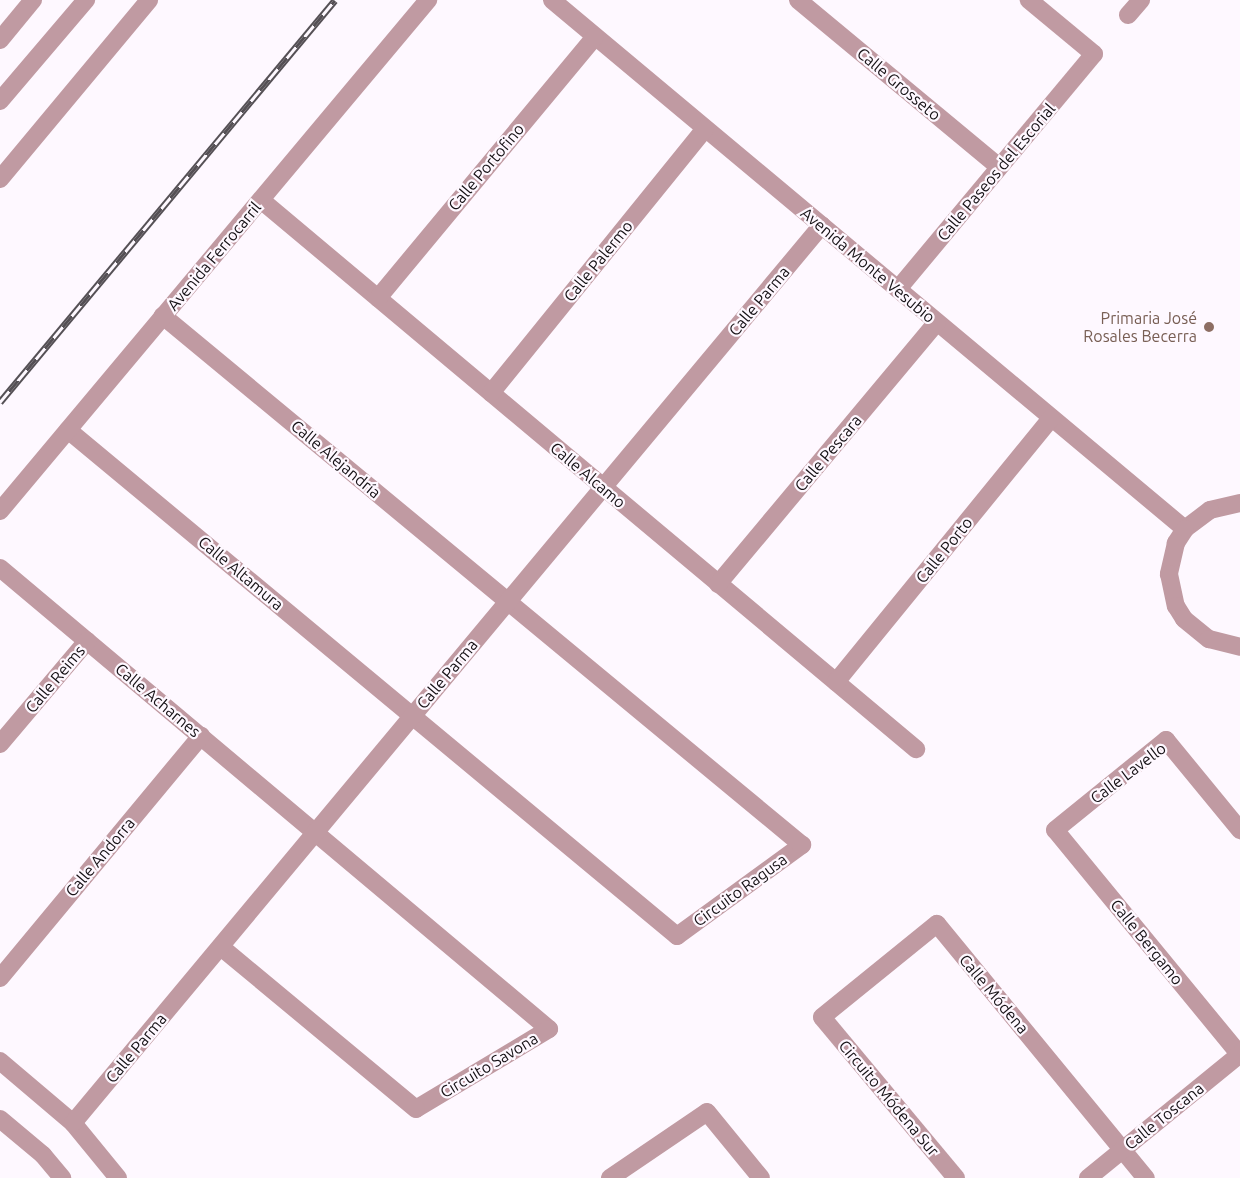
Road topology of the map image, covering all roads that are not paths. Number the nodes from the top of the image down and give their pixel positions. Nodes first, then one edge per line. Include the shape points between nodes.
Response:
1 (33, 0) edge
2 (86, 0) edge
3 (149, 0) edge
4 (428, 0) edge
5 (552, 0) edge
6 (798, 0) edge
7 (1029, 0) edge
8 (1141, 0) edge
9 (1128, 15) dead end
10 (595, 36) junction
11 (0, 40) edge
12 (0, 101) edge
13 (705, 129) junction
14 (999, 167) junction
15 (0, 179) edge
16 (261, 200) junction
17 (822, 225) junction
18 (898, 289) junction
19 (378, 298) junction
20 (163, 316) junction
21 (937, 322) junction
22 (491, 393) junction
23 (1052, 418) junction
24 (68, 430) junction
25 (603, 487) junction
26 (1240, 503) edge
27 (0, 511) edge
28 (1185, 529) junction
29 (0, 568) edge
30 (718, 584) junction
31 (508, 602) junction
32 (87, 641) junction
33 (1240, 646) edge
34 (836, 682) junction
35 (413, 716) junction
36 (201, 736) junction
37 (0, 744) edge
38 (916, 749) dead end
39 (1055, 830) joint
40 (1240, 830) edge
41 (315, 832) junction
42 (221, 947) junction
43 (0, 978) edge
44 (822, 1017) joint
45 (1240, 1054) edge
46 (0, 1061) edge
47 (0, 1119) edge
48 (73, 1123) junction
49 (1123, 1150) junction
50 (62, 1178) edge
51 (118, 1178) edge
52 (610, 1178) edge
53 (761, 1178) edge
54 (956, 1178) edge
55 (1088, 1178) edge
56 (1146, 1178) edge

1 - 11 street
2 - 12 street
3 - 15 street
4 - 16 street, Avenida Ferrocarril
5 - 10 street, Avenida Monte Vesubio
6 - 14 street, Calle Grosseto
7 - 14 street, Calle Paseos del Escorial via 1094,54
8 - 9 street
10 - 13 street, Avenida Monte Vesubio
10 - 19 street, Calle Portofino
13 - 17 street, Avenida Monte Vesubio
13 - 22 street, Calle Palermo
14 - 18 street, Calle Paseos del Escorial
16 - 19 street, Calle Alcamo
16 - 20 street, Avenida Ferrocarril
17 - 18 street, Avenida Monte Vesubio
17 - 25 street, Calle Parma
18 - 21 street, Avenida Monte Vesubio
19 - 22 street, Calle Alcamo
20 - 24 street, Avenida Ferrocarril
20 - 31 street, Calle Alejandría
21 - 23 street, Avenida Monte Vesubio
21 - 30 street, Calle Pescara
22 - 25 street, Calle Alcamo
23 - 28 street, Avenida Monte Vesubio
23 - 34 street, Calle Porto
24 - 27 street, Avenida Ferrocarril
24 - 35 street, Calle Altamura
25 - 30 street, Calle Alcamo
25 - 31 street, Calle Parma
26 - 28 street via 1210,510
28 - 33 street via 1176,543 1169,574 1176,606 1184,619 1209,639
29 - 32 street, Calle Acharnes
30 - 34 street, Calle Alcamo
31 - 35 street, Calle Parma
31 - 35 street, Circuito Ragusa via 802,845 677,936
32 - 36 street, Calle Acharnes
32 - 37 street, Calle Reims
34 - 38 street, Calle Alcamo
35 - 41 street, Calle Parma
36 - 41 street, Calle Acharnes
36 - 43 street, Calle Andorra
39 - 40 street, Calle Lavello via 1167,740
39 - 45 street, Calle Bergamo
41 - 42 street, Calle Parma
41 - 42 street, Circuito Savona via 549,1029 416,1109
42 - 48 street, Calle Parma
44 - 49 street, Calle Módena via 937,924
44 - 54 street, Circuito Módena Sur
45 - 49 street, Calle Toscana
46 - 48 street
47 - 50 street via 43,1155
48 - 51 street
49 - 55 street, Calle Toscana
49 - 56 street, Calle Módena
52 - 53 street via 707,1112

